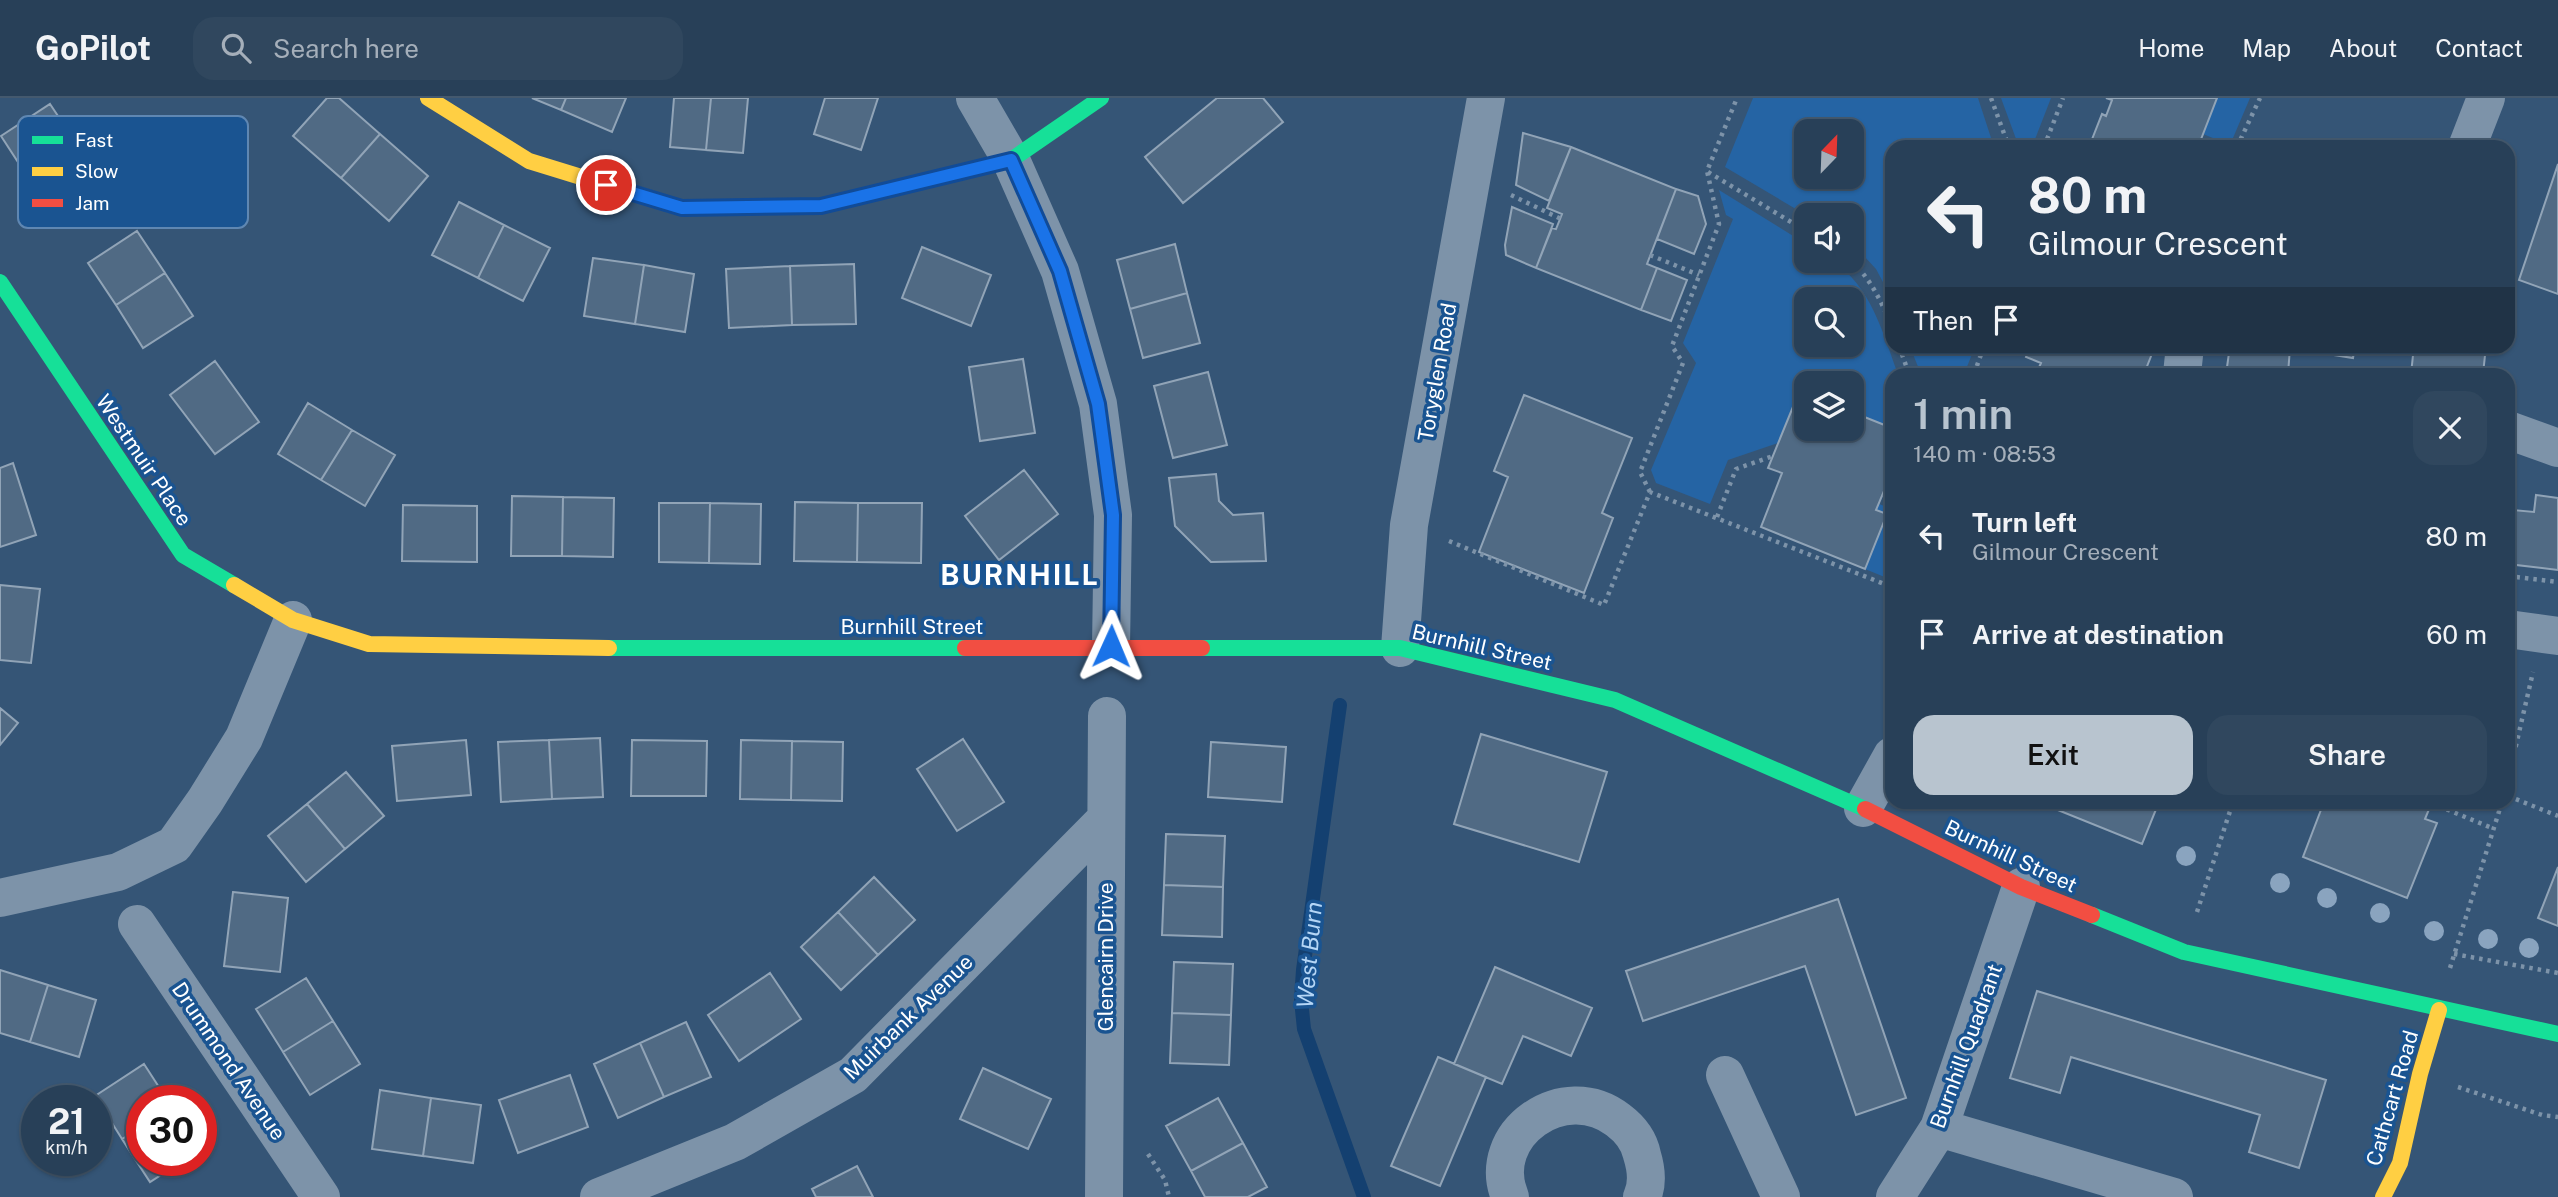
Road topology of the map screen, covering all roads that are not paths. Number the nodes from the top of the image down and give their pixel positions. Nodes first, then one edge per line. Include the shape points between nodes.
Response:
1 (428, 98) edge
2 (975, 98) edge
3 (1101, 98) edge
4 (1486, 98) edge
5 (2486, 98) edge
6 (2470, 140) edge
7 (1011, 160) junction
8 (0, 282) edge
9 (2515, 433) edge
10 (2558, 448) edge
11 (293, 620) junction
12 (1111, 646) junction
13 (1400, 648) junction
14 (1107, 716) dead end
15 (1885, 769) edge
16 (1863, 808) junction
17 (1105, 820) junction
18 (2021, 887) junction
19 (0, 898) edge
20 (137, 924) dead end
21 (2439, 1010) junction
22 (2558, 1034) edge
23 (1725, 1075) dead end
24 (1939, 1128) junction
25 (321, 1197) edge
26 (599, 1197) edge
27 (1104, 1197) edge
28 (1510, 1197) edge
29 (1642, 1197) edge
30 (1781, 1197) edge
31 (1895, 1197) edge
32 (2174, 1197) edge
33 (2383, 1197) edge

1 - 7 main road via 529,161 682,208 821,206
2 - 7 street
3 - 7 main road
4 - 13 street, Toryglen Road via 1409,525
5 - 6 street
7 - 12 street via 1060,271 1098,404 1113,515
8 - 11 main road, Westmuir Place via 183,555
9 - 10 street
11 - 12 main road, Burnhill Street via 369,644 546,648
11 - 19 street via 244,738 174,845 118,872
12 - 13 main road, Burnhill Street
13 - 16 main road, Burnhill Street via 1615,700
14 - 17 street, Glencairn Drive
15 - 16 street
16 - 18 main road, Burnhill Street
17 - 26 street, Muirbank Avenue via 853,1075 735,1142
17 - 27 street, Glencairn Drive
18 - 21 main road, Burnhill Street via 2184,952
18 - 24 street, Burnhill Quadrant
20 - 25 street, Drummond Avenue
21 - 22 main road, Burnhill Street
21 - 33 main road, Cathcart Road via 2400,1163
23 - 30 street
24 - 31 street, Burnhill Quadrant
24 - 32 street
28 - 29 street via 1505,1170 1511,1147 1523,1128 1541,1113 1563,1105 1587,1105 1609,1113 1627,1127 1640,1146 1646,1169

